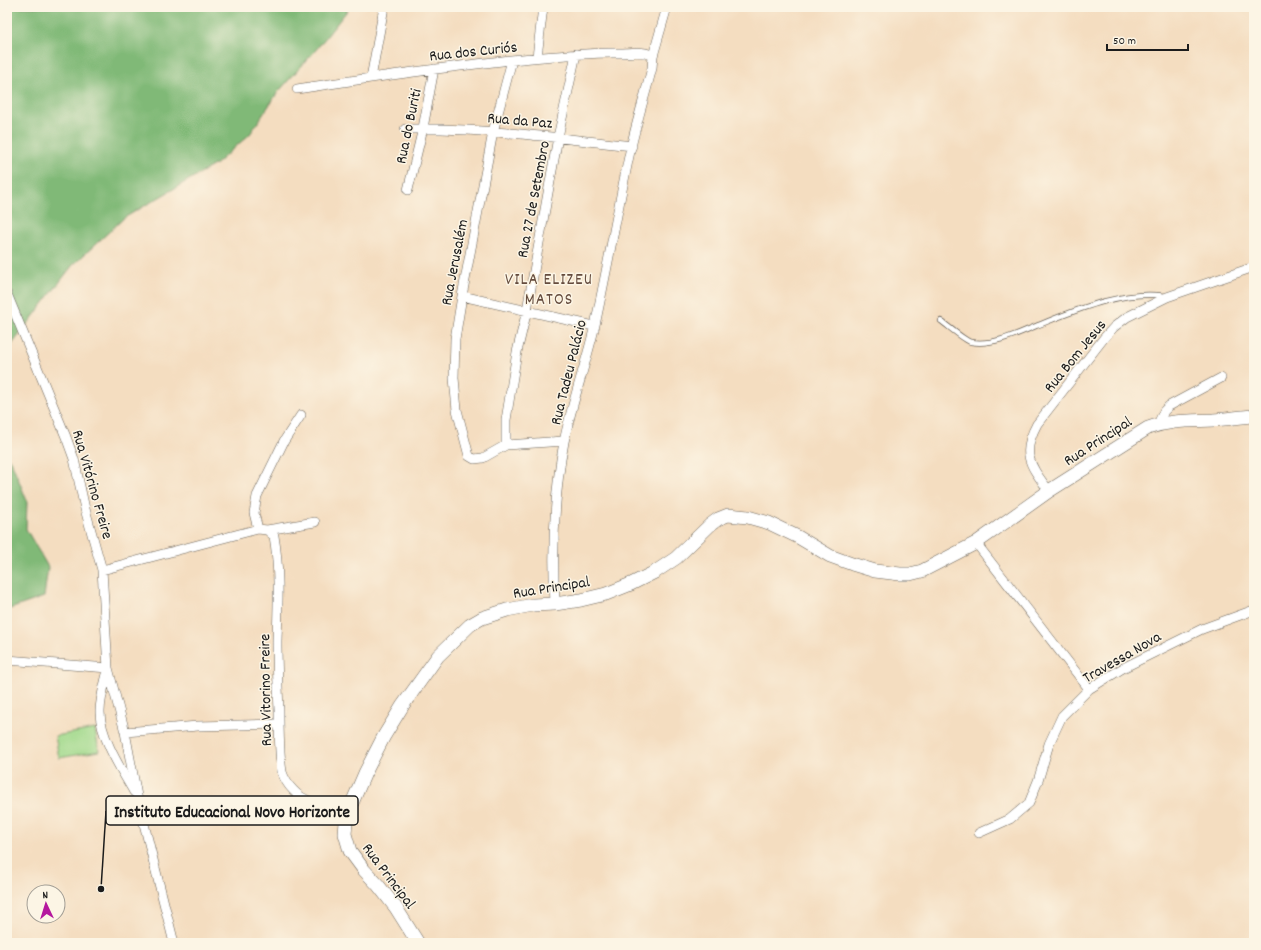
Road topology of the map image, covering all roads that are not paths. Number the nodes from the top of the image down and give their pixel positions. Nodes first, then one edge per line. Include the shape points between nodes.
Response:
1 (384, 7) edge
2 (543, 7) edge
3 (667, 7) edge
4 (576, 54) junction
5 (653, 56) junction
6 (538, 57) junction
7 (512, 60) junction
8 (434, 69) junction
9 (371, 78) junction
10 (297, 89) dead end
11 (7, 120) edge
12 (423, 128) junction
13 (405, 129) dead end
14 (493, 132) junction
15 (7, 133) edge
16 (558, 137) junction
17 (632, 146) junction
18 (408, 190) dead end
19 (1254, 267) edge
20 (7, 294) edge
21 (462, 296) junction
22 (1167, 297) junction
23 (526, 310) junction
24 (941, 321) dead end
25 (594, 326) junction
26 (1222, 378) dead end
27 (301, 415) dead end
28 (1254, 416) edge
29 (1158, 424) junction
30 (564, 441) junction
31 (506, 445) junction
32 (1049, 491) junction
33 (316, 522) dead end
34 (262, 529) junction
35 (976, 543) junction
36 (102, 570) junction
37 (555, 604) junction
38 (1254, 610) edge
39 (7, 660) edge
40 (108, 668) junction
41 (1089, 689) junction
42 (279, 724) junction
43 (125, 732) junction
44 (137, 796) junction
45 (348, 810) junction
46 (979, 833) dead end
47 (174, 943) edge
48 (418, 943) edge

1 - 9 street
2 - 6 street
3 - 5 street, Rua Tadeu Palácio
4 - 5 street, Rua dos Curiós via 642,53
4 - 6 street, Rua dos Curiós
4 - 16 street, Rua 27 de Setembro
5 - 17 street, Rua Tadeu Palácio
6 - 7 street, Rua dos Curiós
7 - 8 street, Rua dos Curiós
7 - 14 street, Rua Jerusalém
8 - 9 street, Rua dos Curiós
8 - 12 street, Rua do Buriti
9 - 10 street, Rua dos Curiós
11 - 15 street
12 - 13 street, Rua da Paz
12 - 14 street, Rua da Paz
12 - 18 street, Rua do Buriti
14 - 16 street, Rua da Paz
14 - 21 street, Rua Jerusalém
16 - 17 street, Rua da Paz
16 - 23 street, Rua 27 de Setembro
17 - 25 street, Rua Tadeu Palácio
19 - 22 street, Rua Bom Jesus
20 - 36 street, Rua Vitórino Freire via 74,459
21 - 23 street
21 - 31 street, Rua Jerusalém via 455,339 455,396 469,456 474,459 482,458
22 - 24 lane via 1154,294 1136,295 1108,301 1076,310 992,342 970,342
22 - 32 street, Rua Bom Jesus via 1127,317 1114,327 1037,424 1031,434 1028,455 1033,469
23 - 25 street
23 - 31 street, Rua 27 de Setembro via 509,399
25 - 30 street, Rua Tadeu Palácio
26 - 29 street via 1169,406
27 - 34 street, Rua Vitorino Freire via 284,441 256,496 254,513
28 - 29 street, Rua Principal
29 - 32 street, Rua Principal via 1142,431
30 - 31 street
30 - 37 street, Rua Tadeu Palácio via 554,520
32 - 35 street, Rua Principal
33 - 34 street
34 - 36 street
34 - 42 street, Rua Vitorino Freire via 274,536 276,546
35 - 37 street, Rua Principal via 922,571 893,574 875,571 830,556 798,537 759,519 728,515 710,525 676,558 655,572 606,594
35 - 41 street
36 - 40 street, Rua Vitórino Freire
37 - 45 street, Rua Principal via 533,605 488,616 470,625 458,635 438,656 403,704 384,736
38 - 41 street, Travessa Nova via 1202,629 1123,668
39 - 40 street
40 - 43 street, Rua Vitórino Freire
40 - 44 street, Rua Vitórino Freire via 100,705 101,723 118,765
41 - 46 street, Travessa Nova via 1062,716 1049,744 1029,802 1010,819
42 - 43 street via 198,726
42 - 45 street, Rua Vitorino Freire via 286,782 305,799
43 - 44 street, Rua Vitórino Freire
44 - 47 street, Rua Vitórino Freire
45 - 48 street, Rua Principal via 345,834 350,851 396,908

